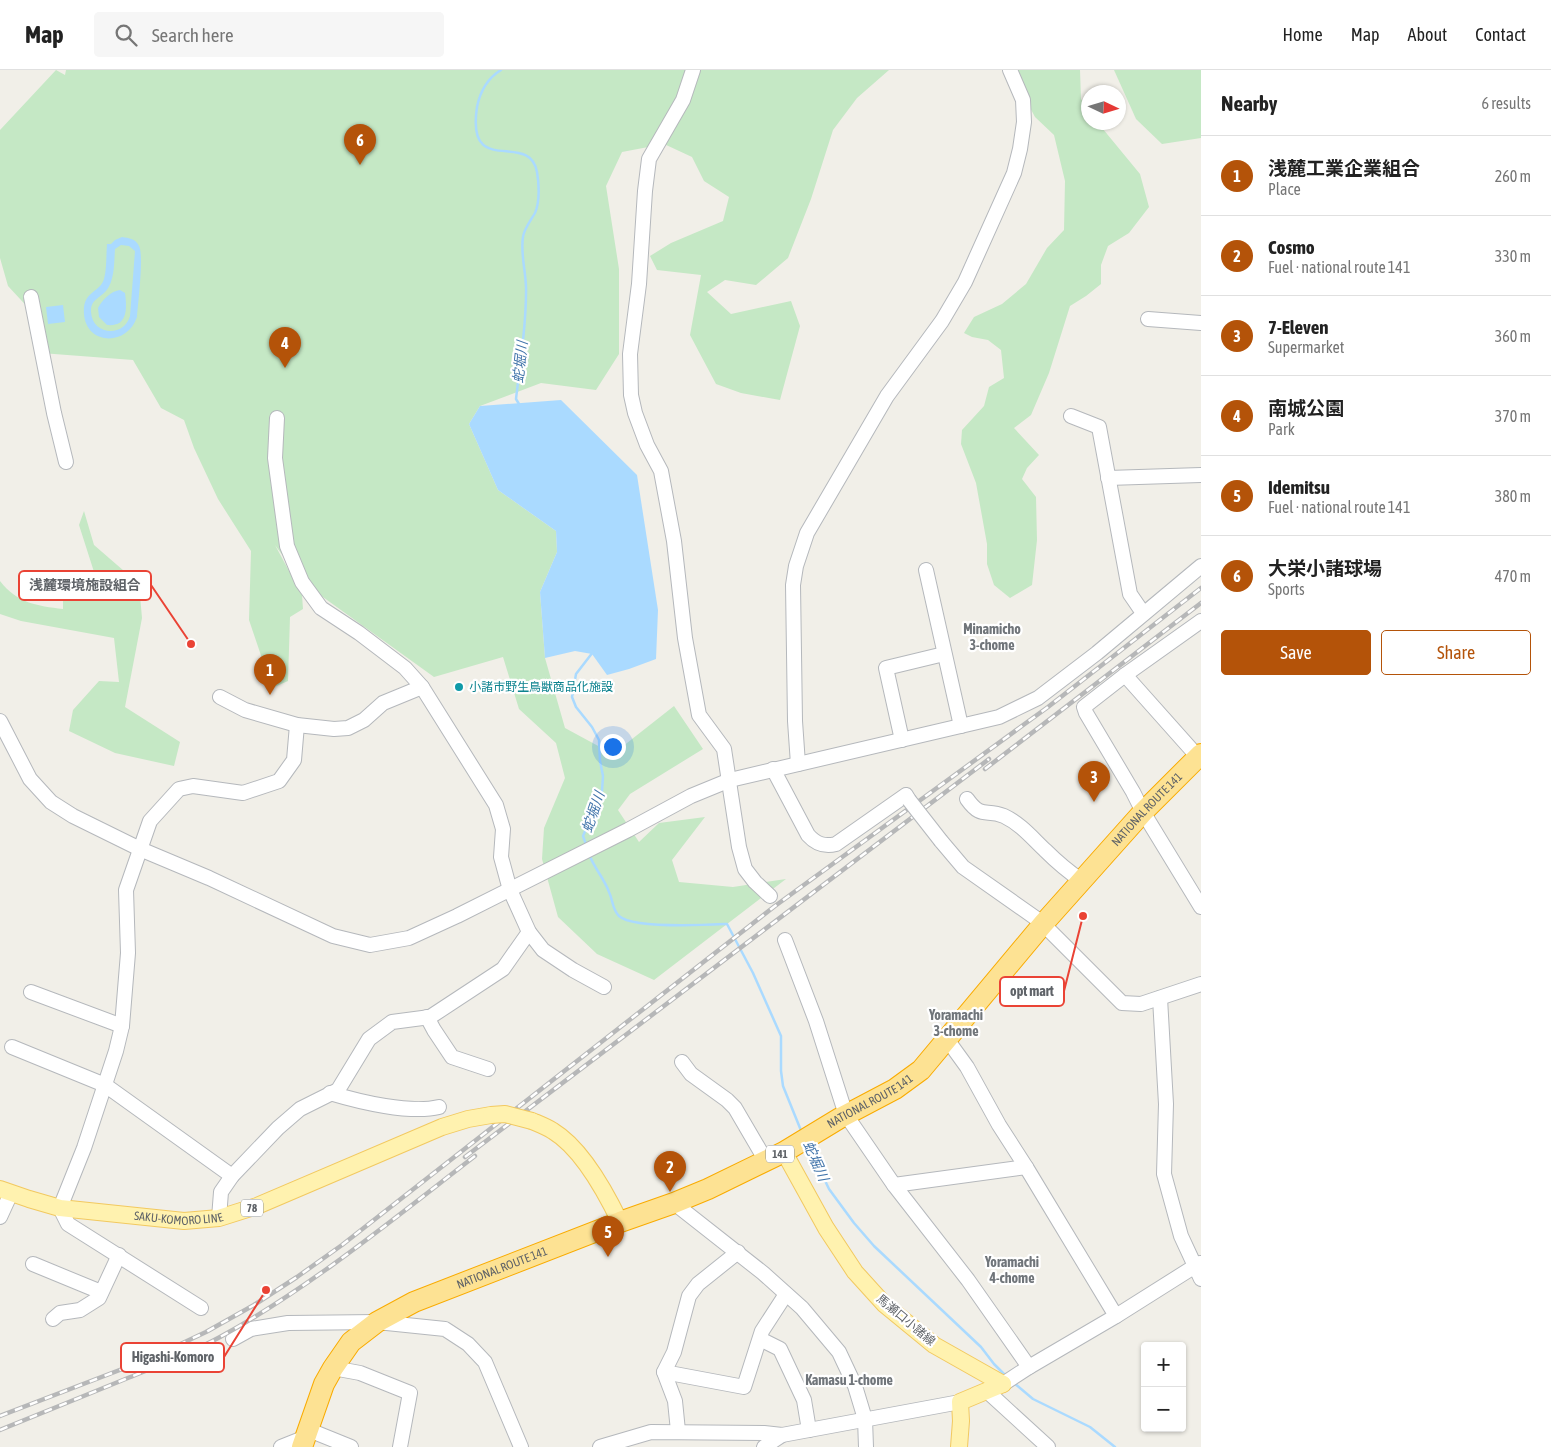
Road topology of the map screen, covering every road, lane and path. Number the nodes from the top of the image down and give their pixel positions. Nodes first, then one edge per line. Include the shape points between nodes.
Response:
1 (693, 70) edge
2 (1010, 70) edge
3 (30, 297) dead end
4 (1148, 319) dead end
5 (1201, 323) edge
6 (1071, 416) dead end
7 (277, 418) dead end
8 (66, 462) dead end
9 (1201, 475) edge
10 (1108, 478) junction
11 (1201, 566) edge
12 (926, 570) dead end
13 (1144, 613) junction
14 (1201, 621) edge
15 (944, 654) junction
16 (1125, 675) junction
17 (422, 687) junction
18 (220, 697) dead end
19 (0, 724) edge
20 (297, 725) junction
21 (961, 726) junction
22 (902, 740) junction
23 (1199, 755) edge
24 (798, 764) junction
25 (773, 769) junction
26 (730, 780) junction
27 (967, 799) dead end
28 (1142, 812) junction
29 (140, 849) junction
30 (1082, 881) junction
31 (510, 890) junction
32 (770, 896) dead end
33 (1201, 907) edge
34 (1043, 924) junction
35 (529, 932) junction
36 (785, 940) dead end
37 (1201, 984) edge
38 (604, 987) dead end
39 (31, 992) dead end
40 (1160, 998) junction
41 (428, 1017) junction
42 (122, 1026) junction
43 (946, 1038) junction
44 (12, 1047) dead end
45 (682, 1062) dead end
46 (488, 1069) dead end
47 (105, 1085) junction
48 (330, 1094) junction
49 (439, 1107) dead end
50 (846, 1115) junction
51 (784, 1152) junction
52 (766, 1161) junction
53 (1026, 1167) junction
54 (232, 1176) junction
55 (894, 1185) junction
56 (6, 1191) edge
57 (674, 1203) junction
58 (60, 1208) junction
59 (0, 1217) edge
60 (219, 1218) junction
61 (620, 1222) junction
62 (738, 1252) junction
63 (119, 1255) junction
64 (33, 1264) dead end
65 (1199, 1269) edge
66 (101, 1292) junction
67 (786, 1294) junction
68 (201, 1308) dead end
69 (1116, 1316) junction
70 (53, 1319) dead end
71 (377, 1322) junction
72 (233, 1339) dead end
73 (760, 1339) junction
74 (1029, 1367) junction
75 (333, 1368) junction
76 (664, 1372) junction
77 (1003, 1384) junction
78 (988, 1392) junction
79 (960, 1402) junction
80 (865, 1419) junction
81 (809, 1430) junction
82 (678, 1432) junction
83 (306, 1438) edge
84 (782, 1441) edge
85 (280, 1447) edge
86 (351, 1447) edge
87 (400, 1447) edge
88 (521, 1447) edge
89 (600, 1447) edge
90 (764, 1447) edge
91 (866, 1447) edge
92 (959, 1447) edge
93 (1048, 1447) edge

1 - 26 street via 683,100 649,159 630,354 631,395 647,445 661,471 699,715 724,749
2 - 24 street via 1023,100 1024,122 1010,182 965,282 942,321 887,396 807,533 796,566 793,585
3 - 8 street
4 - 5 street
6 - 10 street via 1099,427
7 - 17 street via 275,458 287,546 302,582 321,608 405,668
9 - 10 street
10 - 13 street via 1130,594
11 - 13 street
12 - 15 street
13 - 21 street via 1038,698 999,717
14 - 16 street
15 - 21 street
15 - 22 street via 886,668
16 - 23 street
16 - 28 street via 1084,707
17 - 20 street via 383,703 364,720 348,728
17 - 31 street via 496,805 503,829 501,857
18 - 20 street via 245,710
19 - 29 street via 30,780 51,802
20 - 29 street via 294,760 279,781 243,793 193,786 179,789 150,821
21 - 22 street
22 - 24 street
23 - 28 highway, NATIONAL ROUTE 141 / 141
24 - 25 street
25 - 26 street
25 - 34 street, bridge via 808,835 818,843 836,844 904,800 962,867
26 - 31 street via 691,796
26 - 32 street via 745,869
27 - 30 street via 974,808 1003,816 1028,833
28 - 30 highway, NATIONAL ROUTE 141 / 141
28 - 33 street
29 - 31 street via 333,936 370,945 409,938
29 - 42 street via 126,890 128,953
30 - 34 highway, NATIONAL ROUTE 141 / 141
31 - 35 street
34 - 40 street via 1122,1003 1141,1004
34 - 43 highway, NATIONAL ROUTE 141 / 141
35 - 38 street via 543,950
35 - 41 street via 503,969
36 - 50 street via 816,1021
37 - 40 street
39 - 42 street
40 - 65 street via 1166,1104 1164,1174 1181,1236
41 - 46 street via 452,1057
41 - 48 street via 392,1022 369,1039 338,1090
42 - 47 street
43 - 50 highway, NATIONAL ROUTE 141 / 141 via 921,1070 895,1089
43 - 53 street
44 - 47 street
45 - 52 street via 690,1074 734,1108
47 - 54 street
47 - 58 street
48 - 49 street via 365,1103 427,1110
48 - 54 street via 300,1109
50 - 51 highway, NATIONAL ROUTE 141 / 141
50 - 55 street
51 - 52 highway, NATIONAL ROUTE 141 / 141
51 - 77 main road, 馬瀬口小諸線 via 826,1228 855,1272 884,1304 934,1345
52 - 57 highway, NATIONAL ROUTE 141 / 141
53 - 55 street
53 - 69 street
54 - 60 street via 221,1192
55 - 74 street via 968,1280
56 - 58 main road, SAKU-KOMORO LINE / 78
56 - 59 street
57 - 61 highway, NATIONAL ROUTE 141 / 141
57 - 62 street
58 - 60 main road, SAKU-KOMORO LINE / 78 via 184,1221
58 - 63 street via 68,1224
60 - 61 main road, SAKU-KOMORO LINE / 78, bridge via 257,1206 442,1127 468,1119 505,1114 532,1121 555,1132 586,1164
61 - 71 highway, NATIONAL ROUTE 141 / 141 via 414,1302
62 - 67 street
62 - 76 street via 698,1284 689,1296 674,1352
63 - 66 street
63 - 68 street
64 - 66 street
65 - 69 street
66 - 70 street via 98,1298 80,1310 60,1313
67 - 73 street
67 - 80 street via 839,1352 855,1386
69 - 74 street
71 - 72 street via 288,1323 251,1330
71 - 75 highway, NATIONAL ROUTE 141 / 141 via 350,1342
71 - 88 street via 445,1329 468,1344 485,1362
73 - 76 street via 744,1387
73 - 81 street via 780,1349 804,1400
74 - 77 street
75 - 83 highway, NATIONAL ROUTE 141 / 141 via 324,1384
75 - 87 street via 360,1373 410,1393
76 - 82 street via 675,1401
77 - 78 main road
78 - 79 main road
78 - 93 street
79 - 80 street
79 - 92 main road
80 - 81 street
80 - 91 street
81 - 84 street
82 - 84 street via 767,1433
82 - 89 street via 651,1432
83 - 85 street
83 - 86 street
84 - 90 street

